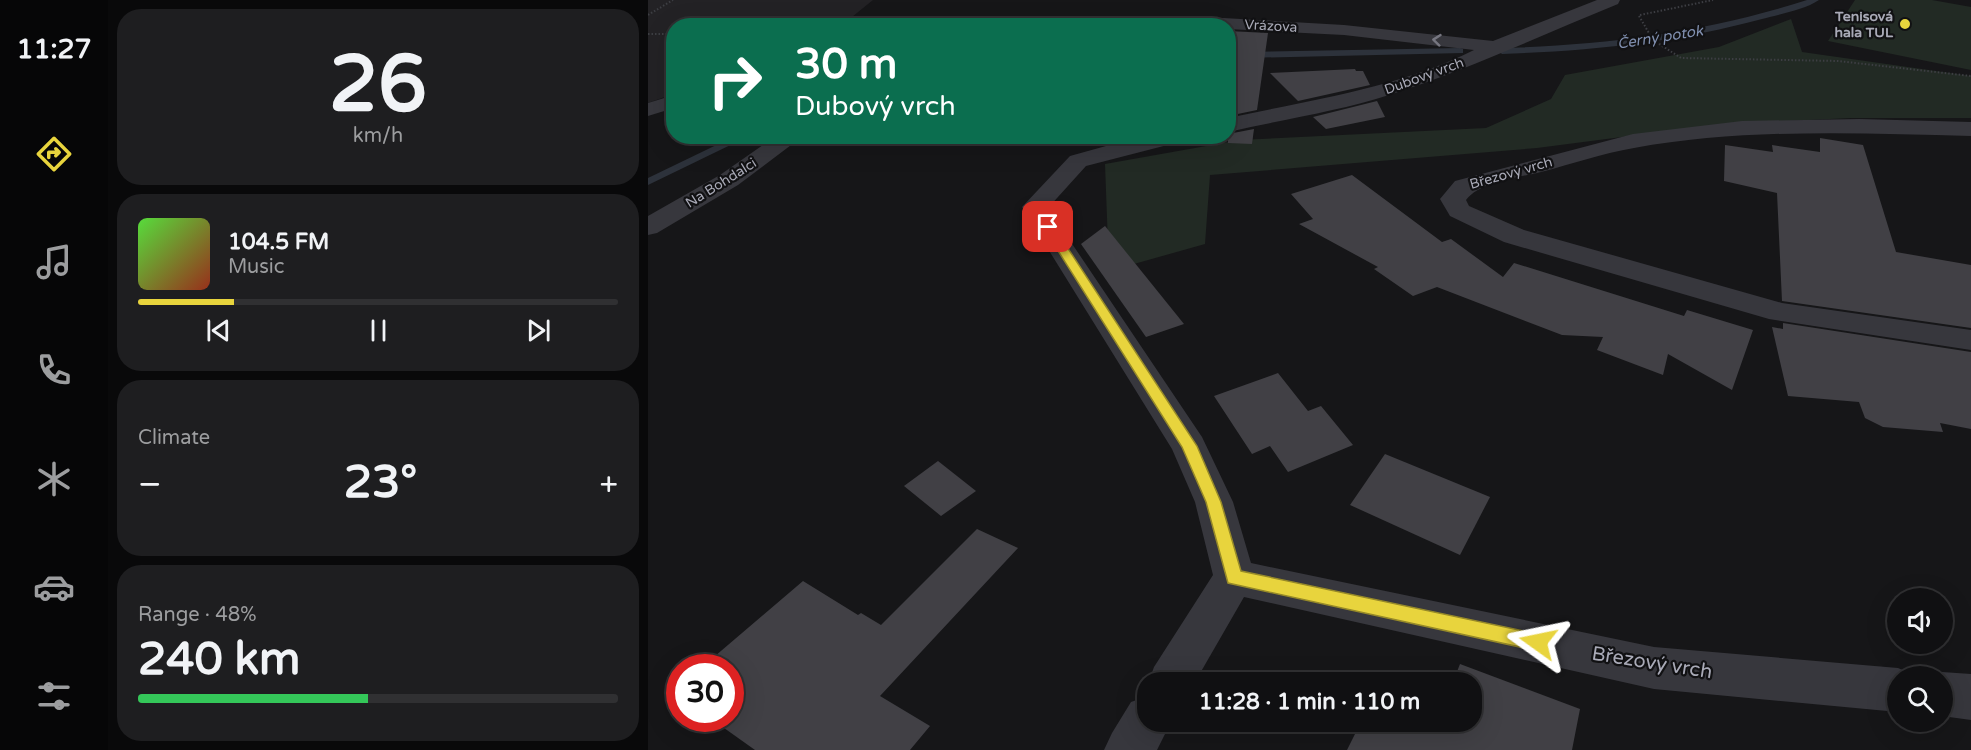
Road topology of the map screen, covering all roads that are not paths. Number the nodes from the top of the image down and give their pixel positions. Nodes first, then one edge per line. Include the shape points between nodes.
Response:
1 (1612, 0) edge
2 (886, 6) dead end
3 (873, 18) edge
4 (1236, 24) edge
5 (1495, 47) junction
6 (666, 104) edge
7 (648, 110) edge
8 (1236, 123) edge
9 (1971, 129) edge
10 (781, 144) edge
11 (1144, 144) edge
12 (648, 227) edge
13 (1971, 340) edge
14 (1234, 577) junction
15 (1176, 672) edge
16 (1887, 689) edge
17 (1953, 695) edge
18 (1971, 697) edge
19 (1140, 732) edge
20 (1129, 750) edge

1 - 5 street, Dubový vrch
2 - 3 street
5 -> 4 street, Vrázova via 1344,30
5 - 8 street, Dubový vrch via 1457,66 1379,92
6 - 7 street
9 - 13 street, Březový vrch via 1742,128 1633,141 1464,186 1453,199 1459,211 1514,236 1780,312
10 - 12 street, Na Bohdalci via 729,180
11 - 14 street via 1078,161 1035,207 1189,446 1214,502
14 - 15 street
14 - 16 street, Březový vrch via 1654,668
17 - 18 street
19 - 20 street

